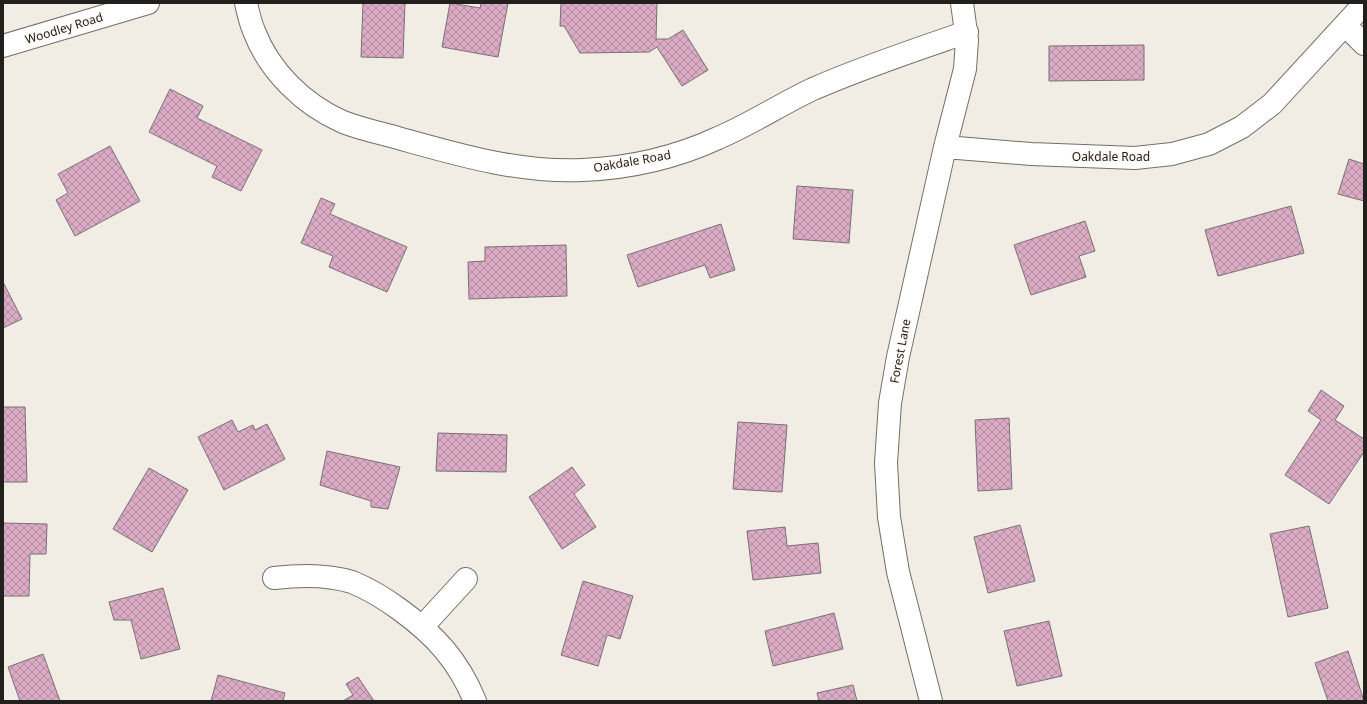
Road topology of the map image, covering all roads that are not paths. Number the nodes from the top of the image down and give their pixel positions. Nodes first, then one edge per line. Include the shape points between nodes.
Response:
1 (148, 3) edge
2 (246, 3) edge
3 (962, 3) edge
4 (1364, 4) edge
5 (1344, 26) junction
6 (967, 32) junction
7 (1364, 44) edge
8 (3, 46) edge
9 (945, 147) junction
10 (274, 578) dead end
11 (466, 579) dead end
12 (423, 626) junction
13 (475, 701) edge
14 (931, 701) edge

1 - 8 street, Woodley Road
2 - 6 street, Oakdale Road via 254,31 269,61 290,86 314,106 353,126 484,162 531,169 593,169 628,165 675,154 718,138 812,90 859,70
3 - 6 street, Forest Lane
4 - 5 street, Oakdale Road
5 - 7 street
5 - 9 street, Oakdale Road via 1272,104 1242,127 1208,144 1172,154 1135,158 1031,154
6 - 9 street, Forest Lane via 965,68
9 - 14 street, Forest Lane via 898,357 890,403 886,463 889,517 898,572
10 - 12 street via 294,575 323,576 351,582 380,595
11 - 12 street
12 - 13 street via 448,652 466,679

